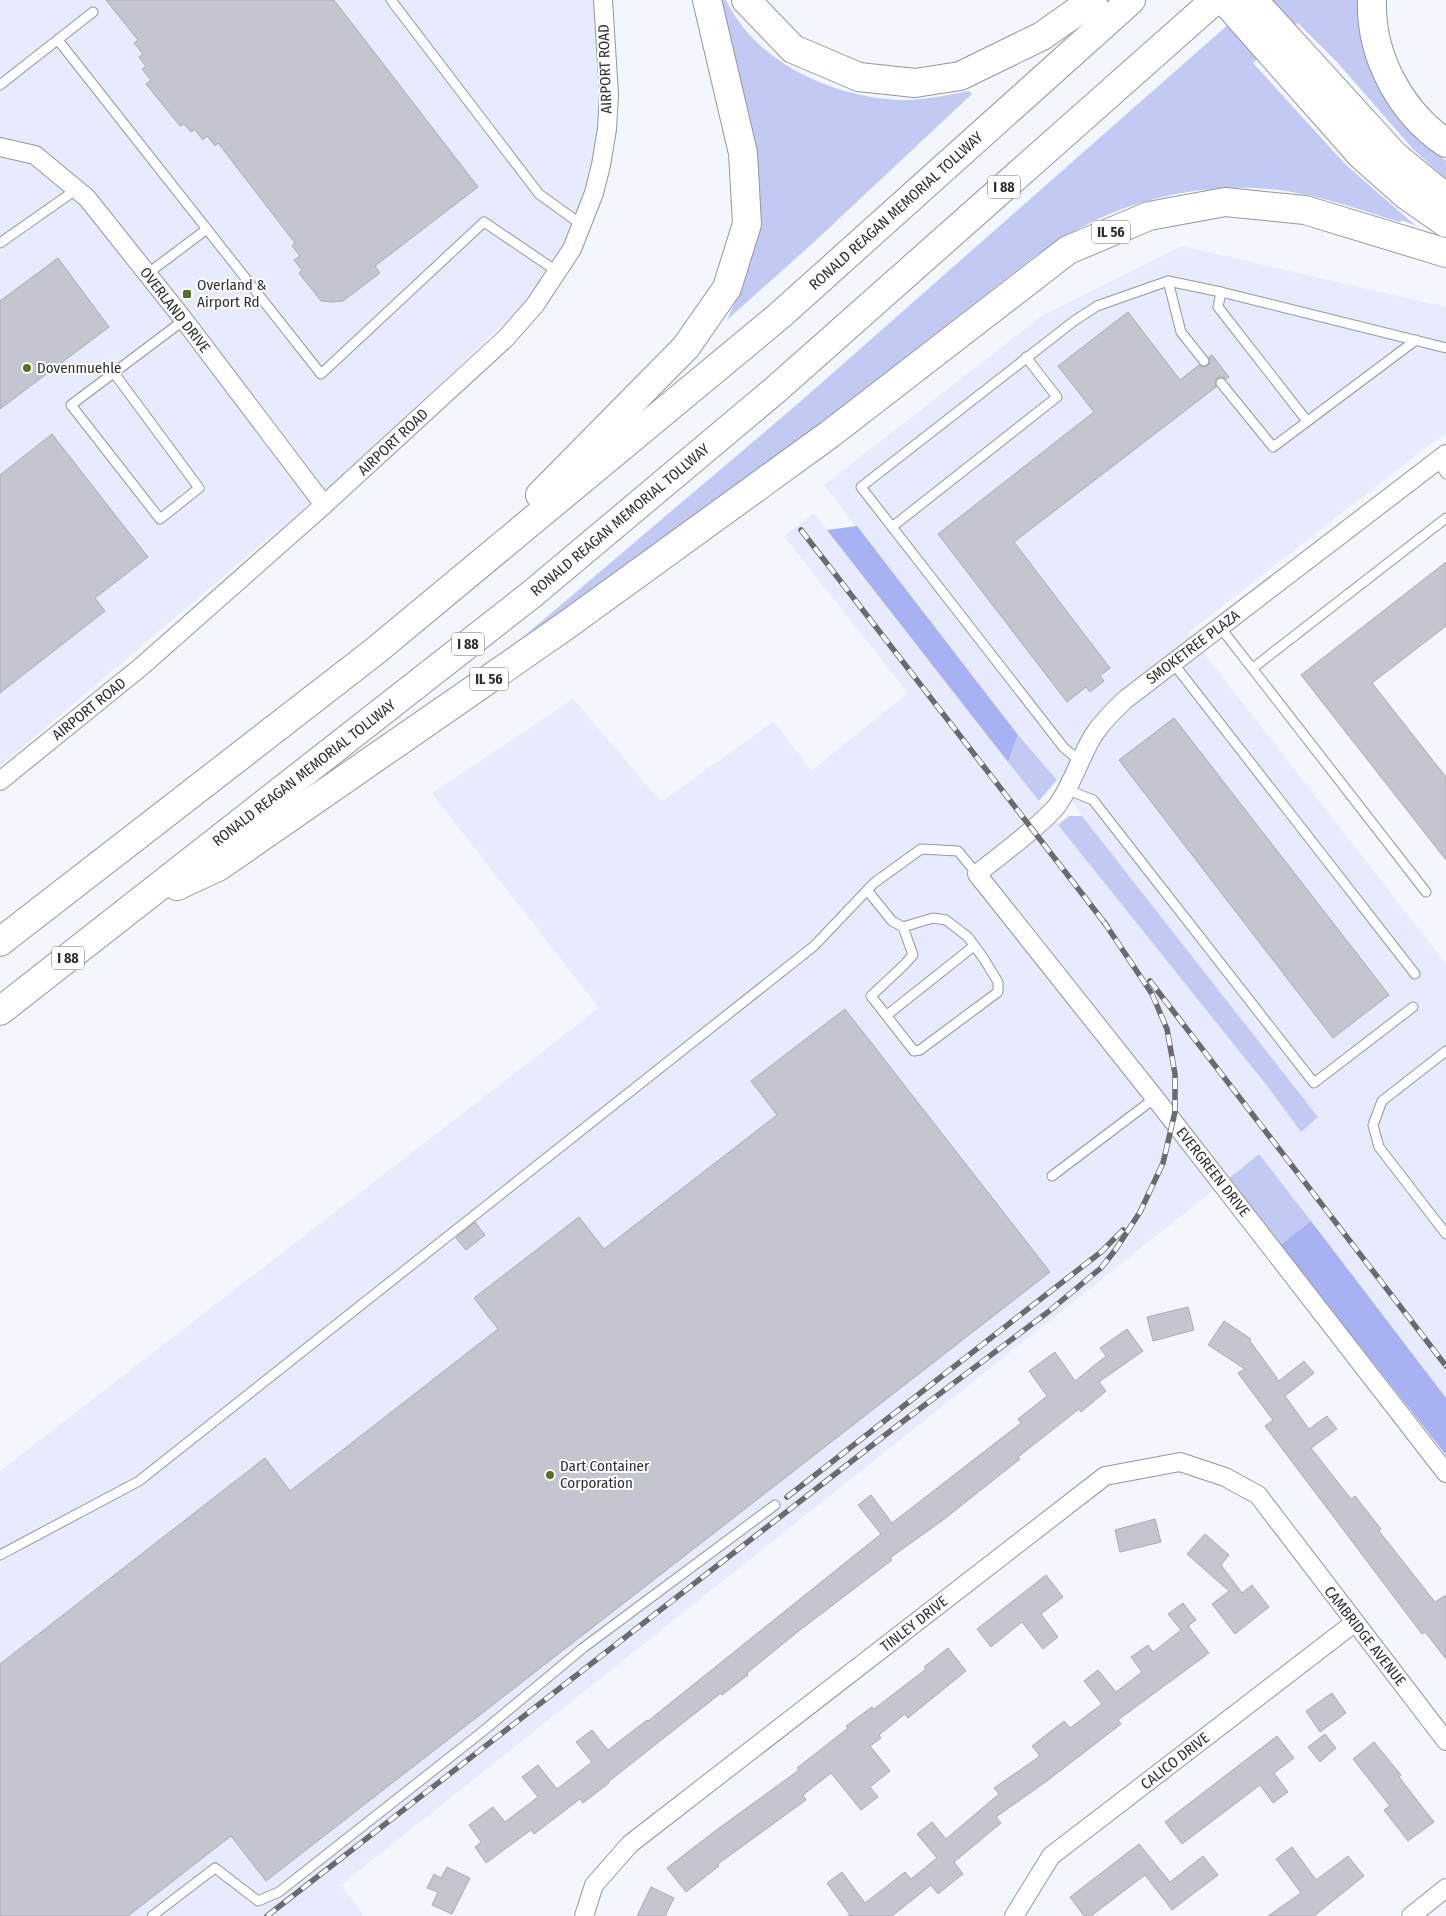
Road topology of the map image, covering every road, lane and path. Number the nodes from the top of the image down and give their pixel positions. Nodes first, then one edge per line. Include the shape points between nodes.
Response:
1 (391, 0) edge
2 (602, 0) edge
3 (707, 0) edge
4 (746, 0) edge
5 (1093, 0) edge
6 (1132, 0) edge
7 (1215, 0) edge
8 (1224, 0) edge
9 (1372, 0) edge
10 (93, 12) dead end
11 (1257, 15) edge
12 (58, 40) junction
13 (0, 85) edge
14 (1446, 143) edge
15 (0, 147) edge
16 (77, 189) junction
17 (1446, 198) edge
18 (1446, 223) edge
19 (582, 225) junction
20 (207, 229) junction
21 (0, 243) edge
22 (1446, 252) edge
23 (558, 272) junction
24 (147, 274) junction
25 (1168, 281) junction
26 (1221, 292) junction
27 (184, 320) junction
28 (1416, 340) junction
29 (1446, 348) edge
30 (1026, 356) junction
31 (1204, 361) dead end
32 (114, 372) junction
33 (1221, 383) dead end
34 (1307, 421) junction
35 (1443, 463) edge
36 (324, 506) junction
37 (1446, 518) edge
38 (892, 527) junction
39 (464, 577) junction
40 (1220, 627) junction
41 (1173, 663) junction
42 (1252, 668) junction
43 (1080, 761) junction
44 (0, 781) edge
45 (1066, 789) junction
46 (977, 874) junction
47 (867, 890) junction
48 (1426, 892) dead end
49 (136, 904) junction
50 (903, 927) junction
51 (0, 942) edge
52 (974, 946) junction
53 (1415, 974) dead end
54 (1413, 1007) dead end
55 (0, 1011) edge
56 (887, 1016) junction
57 (1446, 1051) edge
58 (1155, 1098) junction
59 (1052, 1176) dead end
60 (1446, 1234) edge
61 (1446, 1473) edge
62 (775, 1505) dead end
63 (1285, 1530) joint
64 (0, 1555) edge
65 (1354, 1623) junction
66 (1446, 1741) edge
67 (1446, 1888) edge
68 (152, 1916) edge
69 (584, 1916) edge
70 (1014, 1916) edge
71 (1411, 1916) edge

1 - 19 lane via 539,194
2 - 19 street, AIRPORT ROAD via 609,94 607,129 594,193
3 - 39 highway via 743,153 747,224 727,288 686,347
4 - 5 highway via 793,49 858,77 915,83 960,76 1042,36
6 - 39 highway, RONALD REAGAN MEMORIAL TOLLWAY via 779,316
7 - 49 highway, RONALD REAGAN MEMORIAL TOLLWAY / I 88 via 774,391 532,594
8 - 11 highway
9 - 14 highway via 1373,29 1390,79 1432,134
10 - 12 lane
11 - 17 highway via 1394,155
11 - 18 highway via 1361,155 1406,195
12 - 13 lane
12 - 20 lane
15 - 16 street, OVERLAND DRIVE via 35,155
16 - 21 lane
16 - 24 street, OVERLAND DRIVE
19 - 23 street, AIRPORT ROAD
20 - 23 lane via 321,374 484,222
20 - 24 lane
22 - 49 highway, IL 56 via 1305,210 1226,202 1149,216 1068,250 830,434 556,632 218,867
23 - 36 street, AIRPORT ROAD via 506,338
24 - 27 street, OVERLAND DRIVE
25 - 26 lane
25 - 30 lane via 1097,306
25 - 31 lane via 1181,332
26 - 28 lane
26 - 34 lane via 1218,307
27 - 32 lane
27 - 36 street, OVERLAND DRIVE
28 - 29 lane
28 - 34 lane
30 - 38 lane via 861,487
30 - 38 lane via 1057,397
32 - 32 lane via 71,405 160,518 199,488
33 - 34 lane via 1273,447
35 - 40 street, SMOKETREE PLAZA
36 - 44 street, AIRPORT ROAD via 142,666
37 - 42 lane
38 - 43 lane via 1064,748
39 - 51 highway, RONALD REAGAN MEMORIAL TOLLWAY via 366,658
40 - 41 street, SMOKETREE PLAZA
40 - 42 lane
41 - 43 street, SMOKETREE PLAZA via 1110,715
41 - 53 lane
42 - 48 lane
43 - 45 street, SMOKETREE PLAZA
45 - 46 street, SMOKETREE PLAZA via 1040,822
45 - 54 lane via 1093,800 1314,1082
46 - 47 lane via 958,851 921,849
46 - 58 street, EVERGREEN DRIVE
47 - 50 lane via 892,921
47 - 64 lane via 814,946 139,1481
49 - 55 highway, RONALD REAGAN MEMORIAL TOLLWAY / I 88
50 - 52 lane via 933,918 946,920 968,937
50 - 56 lane via 913,955 871,996
52 - 56 lane
52 - 56 lane via 998,982 998,992 920,1050 914,1051
57 - 60 lane via 1382,1101 1372,1125 1380,1147
58 - 59 lane
58 - 61 street, EVERGREEN DRIVE
62 - 68 lane via 583,1648 279,1892 258,1901 215,1868
63 - 65 street, CAMBRIDGE AVENUE
63 - 69 street, TINLEY DRIVE via 1258,1495 1225,1477 1180,1462 1105,1476 630,1844 594,1885
65 - 66 street, CAMBRIDGE AVENUE
65 - 70 street, CALICO DRIVE via 1051,1856
67 - 71 street

